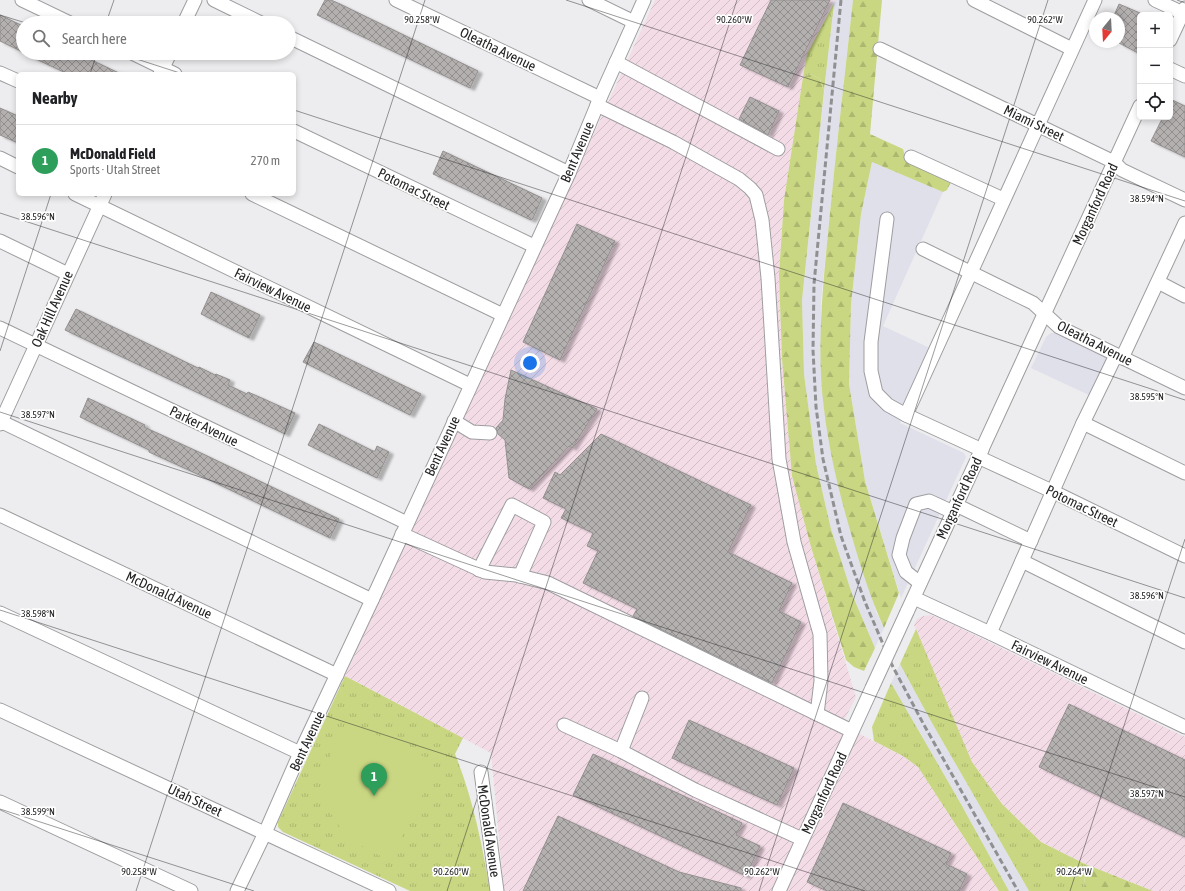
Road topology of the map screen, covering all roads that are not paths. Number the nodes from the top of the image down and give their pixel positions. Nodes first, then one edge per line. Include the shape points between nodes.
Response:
1 (22, 0) edge
2 (195, 0) edge
3 (214, 0) edge
4 (396, 0) edge
5 (589, 0) edge
6 (644, 0) edge
7 (974, 0) edge
8 (1095, 0) edge
9 (1155, 0) edge
10 (1184, 12) edge
11 (55, 16) edge
12 (187, 16) edge
13 (247, 16) edge
14 (634, 22) junction
15 (1173, 34) edge
16 (296, 40) edge
17 (1072, 49) junction
18 (880, 50) dead end
19 (144, 60) edge
20 (167, 60) edge
21 (616, 62) junction
22 (1173, 70) edge
23 (162, 71) edge
24 (0, 73) edge
25 (1185, 76) edge
26 (16, 81) edge
27 (598, 102) junction
28 (1137, 112) edge
29 (1038, 125) junction
30 (296, 132) edge
31 (778, 149) dead end
32 (912, 157) dead end
33 (0, 158) edge
34 (1114, 162) junction
35 (16, 166) edge
36 (569, 173) junction
37 (84, 196) edge
38 (256, 196) edge
39 (1003, 199) junction
40 (102, 200) edge
41 (1185, 200) edge
42 (887, 219) dead end
43 (1185, 224) edge
44 (0, 241) edge
45 (534, 246) junction
46 (923, 249) dead end
47 (970, 273) junction
48 (68, 274) junction
49 (1158, 282) junction
50 (1185, 296) edge
51 (1044, 314) junction
52 (503, 315) junction
53 (0, 328) edge
54 (36, 345) junction
55 (1119, 357) junction
56 (470, 385) junction
57 (1185, 388) edge
58 (906, 415) junction
59 (454, 421) junction
60 (0, 422) edge
61 (1084, 423) junction
62 (490, 433) dead end
63 (980, 454) junction
64 (1185, 473) edge
65 (1054, 492) junction
66 (955, 509) junction
67 (0, 515) edge
68 (405, 529) junction
69 (1031, 541) junction
70 (1185, 556) edge
71 (1022, 561) junction
72 (479, 570) junction
73 (520, 576) junction
74 (920, 583) junction
75 (914, 598) junction
76 (372, 600) junction
77 (0, 613) edge
78 (990, 633) junction
79 (1185, 642) edge
80 (338, 675) junction
81 (642, 698) dead end
82 (0, 710) edge
83 (817, 714) junction
84 (564, 725) dead end
85 (1185, 727) edge
86 (852, 731) junction
87 (621, 751) junction
88 (300, 753) junction
89 (482, 772) dead end
90 (0, 802) edge
91 (265, 833) junction
92 (802, 839) junction
93 (191, 891) edge
94 (237, 891) edge
95 (389, 891) edge
96 (497, 891) edge
97 (779, 891) edge

1 - 11 street
2 - 12 street
3 - 13 street
4 - 27 street, Oleatha Avenue
5 - 14 street
6 - 14 street, Bent Avenue
7 - 17 street
8 - 17 street
9 - 10 street
10 - 15 street
14 - 21 street, Bent Avenue
16 - 36 street
17 - 29 street
18 - 29 street, Miami Street
19 - 23 street
20 - 23 street
21 - 27 street, Bent Avenue
21 - 31 street
22 - 25 street
24 - 26 street
27 - 36 street, Bent Avenue
27 - 83 street, Oleatha Avenue via 739,179 756,195 762,220 768,278 779,459 794,542 820,634 821,681
28 - 34 street, Morganford Road
29 - 34 street, Miami Street
29 - 39 street
30 - 45 street, Potomac Street
32 - 39 street
33 - 35 street
34 - 41 street, Miami Street via 1122,170
34 - 51 street, Morganford Road
36 - 45 street, Bent Avenue
37 - 40 street, Fairview Avenue
38 - 52 street
39 - 47 street
40 - 48 street, Oak Hill Avenue
40 - 56 street, Fairview Avenue
42 - 58 street, Potomac Street via 871,342 871,371 876,393 888,405
43 - 49 street
44 - 48 street
45 - 52 street, Bent Avenue
46 - 47 street, Oleatha Avenue
47 - 51 street, Oleatha Avenue via 1033,303
47 - 58 street
48 - 54 street, Oak Hill Avenue
49 - 50 street
49 - 55 street
51 - 55 street, Oleatha Avenue via 1059,327
51 - 63 street, Morganford Road
52 - 56 street, Bent Avenue
53 - 54 street, Parker Avenue
54 - 60 street, Oak Hill Avenue
54 - 68 street, Parker Avenue
55 - 57 street, Oleatha Avenue
55 - 61 street
56 - 59 street, Bent Avenue
58 - 63 street, Potomac Street
59 - 62 street via 472,432
59 - 68 street, Bent Avenue
60 - 76 street
61 - 64 street
61 - 65 street
63 - 65 street, Potomac Street
63 - 66 street, Morganford Road
65 - 69 street
65 - 70 street, Potomac Street
66 - 69 street
66 - 74 street, Morganford Road
66 - 74 street via 929,501 916,504 899,555 906,572
67 - 80 street, McDonald Avenue
68 - 72 street, Parker Avenue
68 - 76 street, Bent Avenue
69 - 71 street
71 - 78 street
71 - 79 street
72 - 73 street, Parker Avenue
72 - 73 street via 512,505 544,522
73 - 83 street, Parker Avenue via 548,583
74 - 75 street, Morganford Road
75 - 78 street, Fairview Avenue
75 - 86 street, Morganford Road, bridge
76 - 80 street, Bent Avenue
77 - 88 street
78 - 85 street, Fairview Avenue
80 - 88 street, Bent Avenue
81 - 87 street
82 - 91 street, Utah Street
83 - 86 street, Parker Avenue
84 - 87 street
86 - 92 street, Morganford Road
87 - 92 street via 695,790
88 - 91 street, Bent Avenue
89 - 96 street, McDonald Avenue
90 - 93 street
91 - 94 street, Bent Avenue
91 - 95 street, Utah Street
92 - 97 street, Morganford Road

